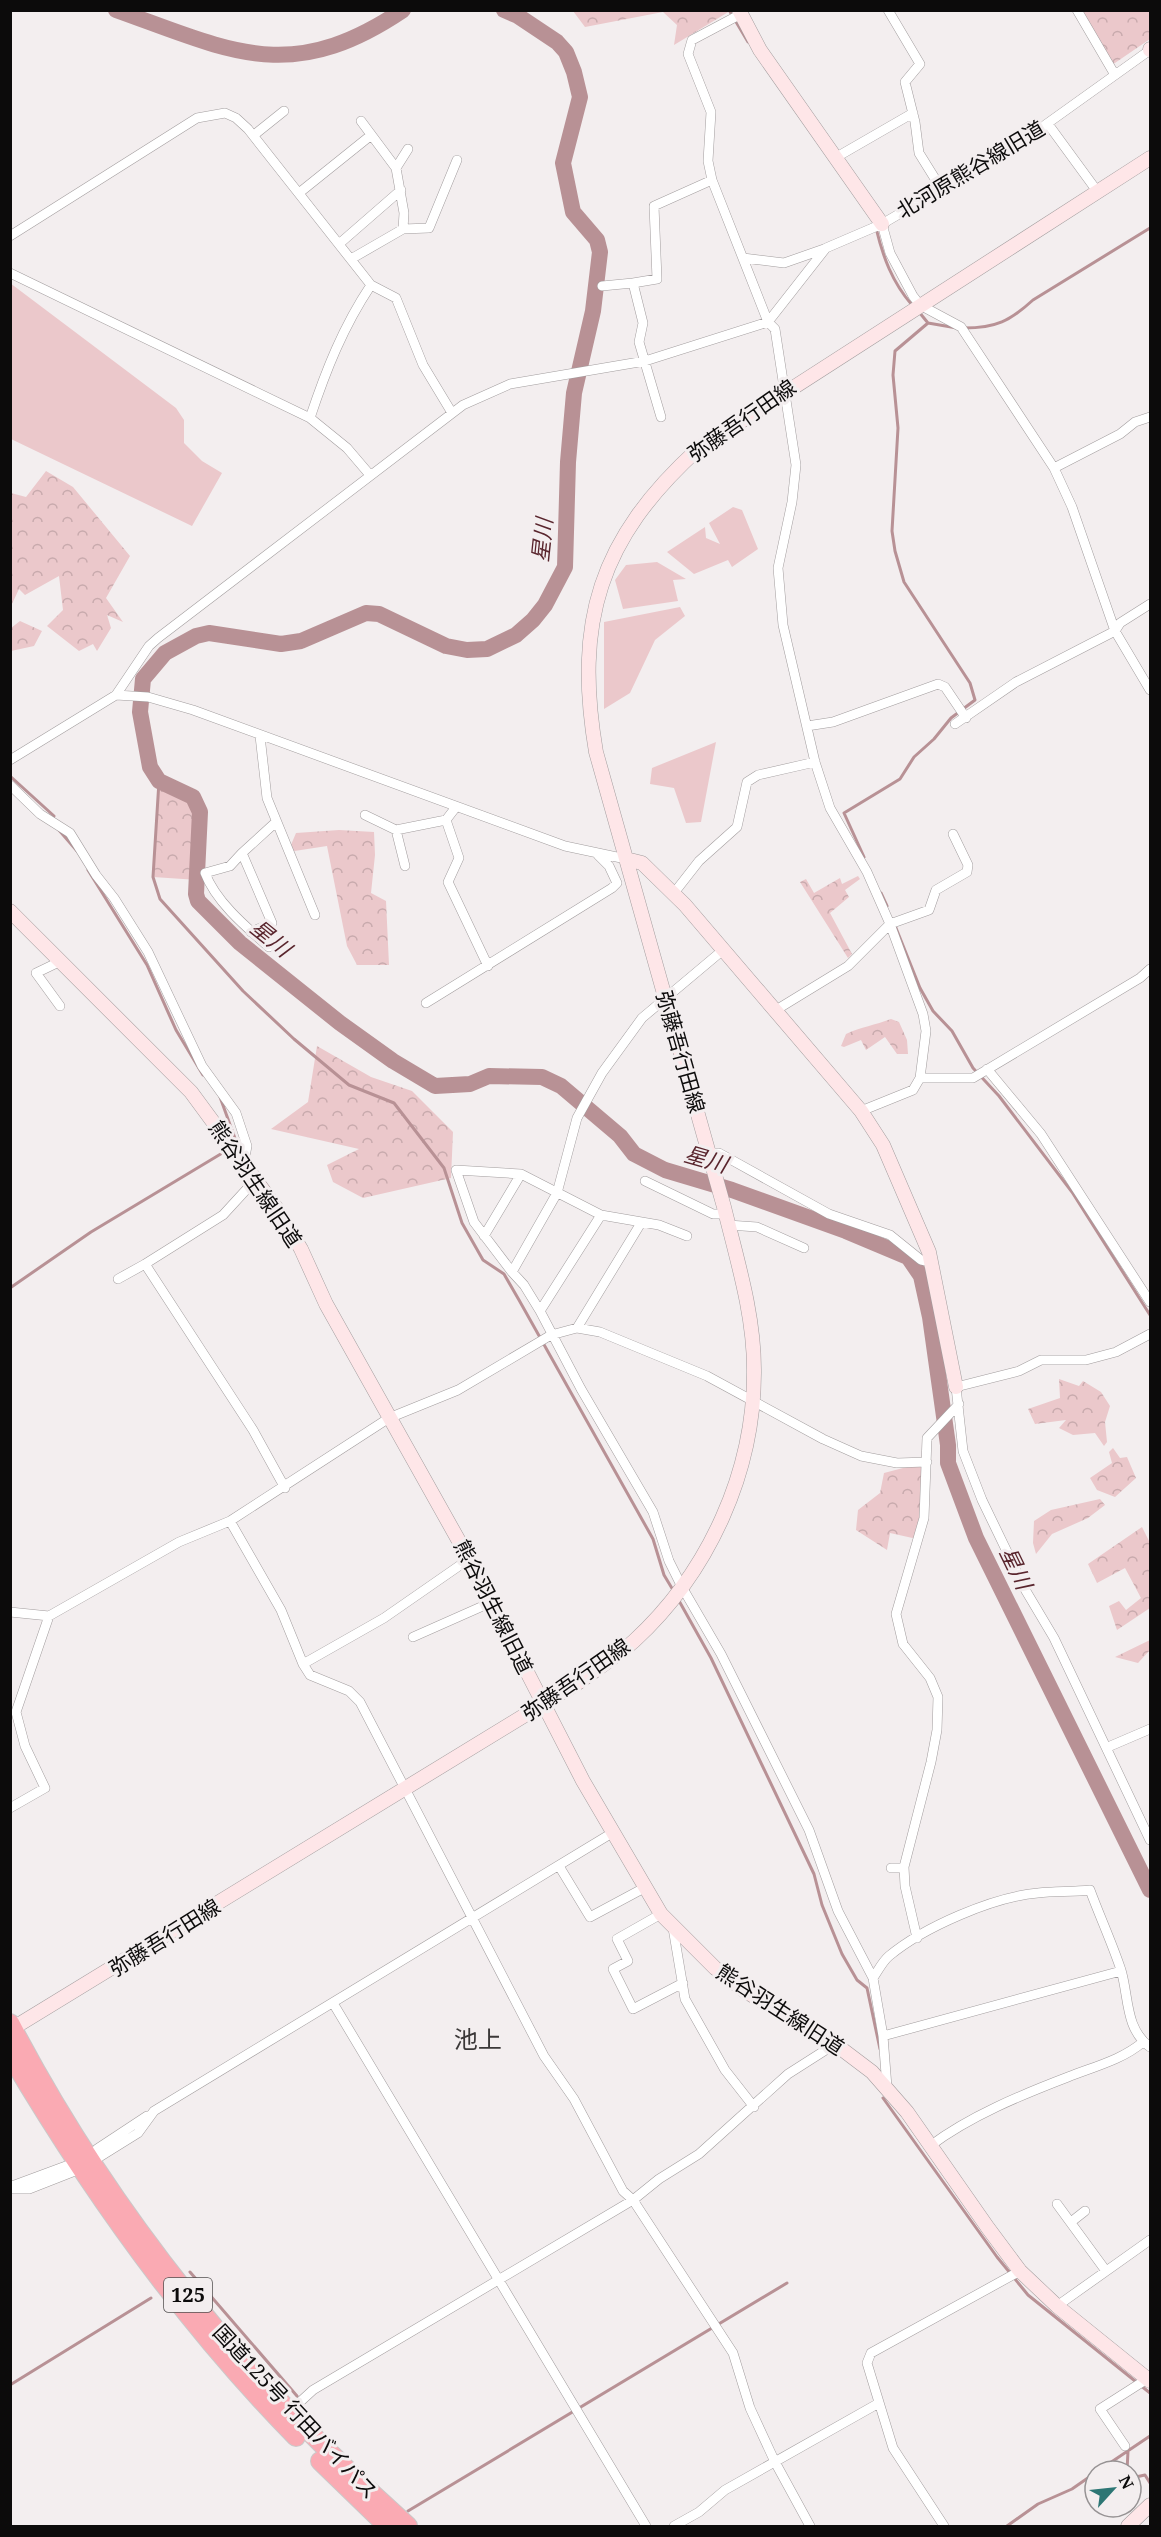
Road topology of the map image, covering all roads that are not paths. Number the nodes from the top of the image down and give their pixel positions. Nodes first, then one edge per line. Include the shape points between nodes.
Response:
1 (888, 10) edge
2 (1077, 10) edge
3 (740, 12) edge
4 (1150, 50) edge
5 (1114, 75) junction
6 (284, 111) dead end
7 (913, 113) junction
8 (361, 122) dead end
9 (1048, 124) junction
10 (254, 135) junction
11 (370, 136) junction
12 (408, 149) dead end
13 (836, 158) junction
14 (1150, 158) edge
15 (457, 160) dead end
16 (396, 168) junction
17 (712, 180) junction
18 (401, 190) junction
19 (942, 190) junction
20 (1097, 191) junction
21 (299, 193) junction
22 (882, 224) junction
23 (403, 229) junction
24 (10, 236) edge
25 (339, 244) junction
26 (826, 248) junction
27 (743, 258) junction
28 (351, 260) junction
29 (10, 273) edge
30 (633, 283) junction
31 (371, 285) junction
32 (602, 286) dead end
33 (920, 305) junction
34 (768, 322) junction
35 (645, 361) junction
36 (784, 391) junction
37 (452, 413) junction
38 (661, 417) dead end
39 (1150, 417) edge
40 (310, 418) junction
41 (1054, 468) junction
42 (370, 475) junction
43 (1150, 604) edge
44 (1115, 631) junction
45 (1150, 690) edge
46 (121, 695) junction
47 (966, 718) junction
48 (955, 724) dead end
49 (807, 726) junction
50 (260, 736) junction
51 (10, 760) edge
52 (815, 762) junction
53 (10, 785) edge
54 (456, 807) junction
55 (365, 815) dead end
56 (446, 820) junction
57 (276, 822) junction
58 (396, 830) junction
59 (953, 834) dead end
60 (243, 853) junction
61 (598, 855) junction
62 (626, 859) junction
63 (405, 866) dead end
64 (674, 893) junction
65 (10, 911) edge
66 (315, 915) dead end
67 (890, 924) junction
68 (252, 932) junction
69 (269, 947) dead end
70 (723, 950) junction
71 (61, 961) junction
72 (488, 966) junction
73 (1150, 969) edge
74 (664, 997) junction
75 (426, 1002) dead end
76 (60, 1006) dead end
77 (776, 1010) junction
78 (987, 1069) junction
79 (920, 1078) junction
80 (861, 1111) junction
81 (237, 1152) junction
82 (710, 1157) junction
83 (521, 1174) junction
84 (256, 1179) junction
85 (645, 1181) dead end
86 (557, 1193) junction
87 (601, 1215) junction
88 (726, 1215) junction
89 (641, 1222) junction
90 (484, 1236) junction
91 (687, 1236) dead end
92 (804, 1248) dead end
93 (931, 1262) junction
94 (145, 1264) junction
95 (512, 1272) junction
96 (118, 1279) dead end
97 (1150, 1302) edge
98 (540, 1311) junction
99 (577, 1328) junction
100 (1150, 1334) edge
101 (551, 1335) junction
102 (956, 1387) junction
103 (753, 1401) junction
104 (959, 1404) junction
105 (389, 1418) junction
106 (927, 1462) junction
107 (285, 1488) junction
108 (230, 1521) junction
109 (470, 1559) junction
110 (682, 1587) junction
111 (492, 1602) junction
112 (10, 1612) edge
113 (50, 1616) junction
114 (413, 1637) dead end
115 (303, 1664) junction
116 (543, 1705) junction
117 (1150, 1729) edge
118 (1107, 1747) junction
119 (405, 1789) junction
120 (10, 1808) edge
121 (612, 1833) junction
122 (1150, 1840) edge
123 (559, 1866) junction
124 (891, 1868) dead end
125 (904, 1868) junction
126 (644, 1888) junction
127 (661, 1914) junction
128 (474, 1917) junction
129 (673, 1928) junction
130 (917, 1938) junction
131 (1121, 1971) junction
132 (873, 1978) junction
133 (683, 1983) junction
134 (333, 2003) junction
135 (11, 2027) edge
136 (883, 2036) junction
137 (835, 2044) junction
138 (1147, 2044) edge
139 (10, 2055) edge
140 (887, 2087) junction
141 (754, 2107) junction
142 (930, 2146) junction
143 (84, 2161) junction
144 (10, 2188) edge
145 (633, 2200) junction
146 (1057, 2204) dead end
147 (1085, 2211) dead end
148 (1071, 2223) junction
149 (1150, 2240) edge
150 (1106, 2271) junction
151 (1015, 2274) junction
152 (497, 2279) junction
153 (1057, 2306) junction
154 (1149, 2380) edge
155 (879, 2403) junction
156 (289, 2412) junction
157 (1125, 2446) dead end
158 (775, 2462) junction
159 (1150, 2505) edge
160 (387, 2526) edge
161 (408, 2526) edge
162 (646, 2526) edge
163 (674, 2526) edge
164 (810, 2526) edge
165 (944, 2526) edge
166 (1128, 2526) edge

1 - 7 street via 920,64 905,82
2 - 5 street
3 - 13 street, 北河原熊谷線旧道 via 760,50
3 - 17 street via 692,40 688,54 711,112 708,160
4 - 5 street, 北河原熊谷線旧道
5 - 9 street, 北河原熊谷線旧道
6 - 10 street
7 - 13 street
7 - 19 street via 919,153
8 - 11 street
9 - 19 street, 北河原熊谷線旧道
9 - 20 street
10 - 21 street
10 - 24 street via 236,117 225,113 197,118
11 - 16 street
11 - 21 street
12 - 16 street
13 - 22 street, 北河原熊谷線旧道
14 - 20 street, 弥藤吾行田線
15 - 23 street via 429,228
16 - 18 street
17 - 27 street
17 - 30 street via 654,206 657,279
18 - 23 street
18 - 25 street
19 - 22 street, 北河原熊谷線旧道
20 - 33 street, 弥藤吾行田線
21 - 25 street
22 - 26 street
22 - 33 street via 890,253
23 - 28 street
25 - 28 street
26 - 27 street via 784,263
26 - 34 street
27 - 34 street
28 - 31 street
29 - 40 street
30 - 32 street
30 - 35 street via 643,323 639,342
31 - 37 street via 396,298 423,365
31 - 40 street via 327,364
33 - 36 street, 弥藤吾行田線
33 - 41 street via 961,327
34 - 35 street
34 - 36 street via 775,329
35 - 37 street via 510,384
35 - 38 street
36 - 49 street via 796,465 778,568 783,625
36 - 62 street, 弥藤吾行田線 via 698,448 661,484 623,536 597,598 589,633 588,704 596,752
37 - 42 street
39 - 41 street
40 - 42 street via 347,448
41 - 44 street via 1072,507
42 - 46 street via 149,646
43 - 44 street via 1120,622
44 - 45 street
44 - 47 street via 1016,682 983,702
46 - 50 street via 148,697 193,710
46 - 51 street
47 - 48 street
47 - 49 street via 945,687 938,684 833,722
49 - 52 street
50 - 54 street
50 - 57 street via 267,798
52 - 64 street via 758,775 747,782 736,826 699,861
52 - 67 street via 830,808 867,872
53 - 81 street via 40,814 70,833 148,952 202,1065 236,1113 248,1146
54 - 56 street
54 - 61 street
55 - 58 street
56 - 58 street
56 - 72 street via 459,858 448,882
57 - 60 street
57 - 66 street
58 - 63 street
59 - 67 street via 968,865 967,872 936,890 929,910
60 - 68 street via 272,923
60 - 68 street via 230,866 205,873 209,884
61 - 62 street
61 - 72 street via 617,883
62 - 64 street via 642,863
62 - 74 street, 弥藤吾行田線
64 - 70 street
65 - 71 street, 熊谷羽生線旧道
67 - 77 street via 848,966
67 - 79 street via 923,1014 926,1031
68 - 69 street
70 - 74 street
70 - 77 street
71 - 76 street via 36,973
71 - 81 street, 熊谷羽生線旧道 via 191,1092
72 - 75 street
73 - 78 street
74 - 82 street, 弥藤吾行田線
74 - 86 street via 642,1018 602,1073 577,1118
77 - 80 street
78 - 79 street via 974,1078
78 - 97 street via 1041,1134
79 - 80 street via 913,1090
80 - 93 street via 883,1145
81 - 84 street, 熊谷羽生線旧道
82 - 88 street, 弥藤吾行田線
82 - 93 street via 719,1153 829,1214 890,1235 921,1260
83 - 86 street
83 - 90 street
83 - 90 street via 456,1170 474,1222
84 - 94 street via 223,1215
84 - 105 street, 熊谷羽生線旧道 via 301,1249 326,1304
85 - 88 street via 713,1214
86 - 87 street
86 - 95 street
87 - 89 street
87 - 98 street
88 - 92 street
88 - 103 street, 弥藤吾行田線 via 751,1336
89 - 91 street
89 - 99 street
90 - 95 street
93 - 102 street
94 - 96 street
94 - 107 street via 253,1430
95 - 98 street
98 - 101 street
99 - 101 street
99 - 103 street via 600,1332 657,1354
100 - 102 street via 1116,1352 1086,1360 1041,1360 1019,1371
101 - 105 street via 458,1390
101 - 110 street via 653,1512
102 - 104 street
103 - 106 street via 861,1456 897,1463
103 - 110 street, 弥藤吾行田線 via 742,1463 731,1497 713,1538
104 - 106 street via 927,1438
104 - 118 street via 963,1451 986,1508
105 - 107 street
105 - 109 street, 熊谷羽生線旧道
106 - 125 street via 924,1518 896,1614 903,1644 930,1678 938,1698 937,1730
107 - 108 street
108 - 113 street via 179,1542
108 - 115 street via 280,1610
109 - 111 street, 熊谷羽生線旧道
109 - 115 street via 384,1618
110 - 116 street, 弥藤吾行田線 via 633,1641
110 - 132 street via 721,1654 809,1830 838,1911
111 - 114 street
111 - 116 street, 熊谷羽生線旧道
112 - 113 street
113 - 120 street via 16,1712 25,1746 45,1788
115 - 119 street via 310,1675 349,1691 360,1702
116 - 119 street, 弥藤吾行田線
116 - 121 street, 熊谷羽生線旧道
117 - 118 street
118 - 122 street
119 - 128 street
119 - 135 street, 弥藤吾行田線
121 - 123 street
121 - 126 street, 熊谷羽生線旧道
123 - 126 street via 590,1917
123 - 128 street
124 - 125 street
125 - 130 street
126 - 127 street, 熊谷羽生線旧道
127 - 129 street, 熊谷羽生線旧道
127 - 133 street via 617,1939 628,1961 613,1969 633,2008
128 - 134 street
128 - 145 street via 543,2056 574,2099 622,2192
129 - 133 street
129 - 137 street, 熊谷羽生線旧道 via 745,1991
130 - 131 street via 991,1904 1037,1893 1089,1890
130 - 132 street via 888,1957
131 - 136 street
131 - 138 street via 1132,2024
132 - 136 street
133 - 141 street via 685,1999 725,2070
134 - 143 street via 154,2111 138,2133
134 - 152 street
135 - 143 highway, 国道125号 行田バイパス / 125
136 - 140 street
137 - 140 street, 熊谷羽生線旧道
137 - 141 street via 788,2074
138 - 142 street via 1017,2098
139 - 143 highway, 国道125号 行田バイパス / 125
140 - 142 street, 熊谷羽生線旧道
141 - 145 street via 699,2154
142 - 151 street, 熊谷羽生線旧道
143 - 144 street
143 - 144 street via 29,2189
143 - 156 highway, 国道125号 行田バイパス / 125 via 180,2285
143 - 160 highway, 国道125号 行田バイパス / 125 via 144,2258 204,2335 277,2417
145 - 152 street
145 - 158 street via 733,2353 750,2408
146 - 148 street
147 - 148 street
148 - 150 street
149 - 150 street
150 - 153 street
151 - 153 street, 熊谷羽生線旧道
151 - 155 street via 871,2353 867,2363
152 - 156 street via 313,2390
152 - 162 street
153 - 154 street, 熊谷羽生線旧道
154 - 157 street via 1100,2409
155 - 158 street
155 - 165 street via 893,2448
156 - 161 highway, 国道125号 行田バイパス / 125
158 - 163 street via 724,2490 699,2512
158 - 164 street
159 - 166 street

